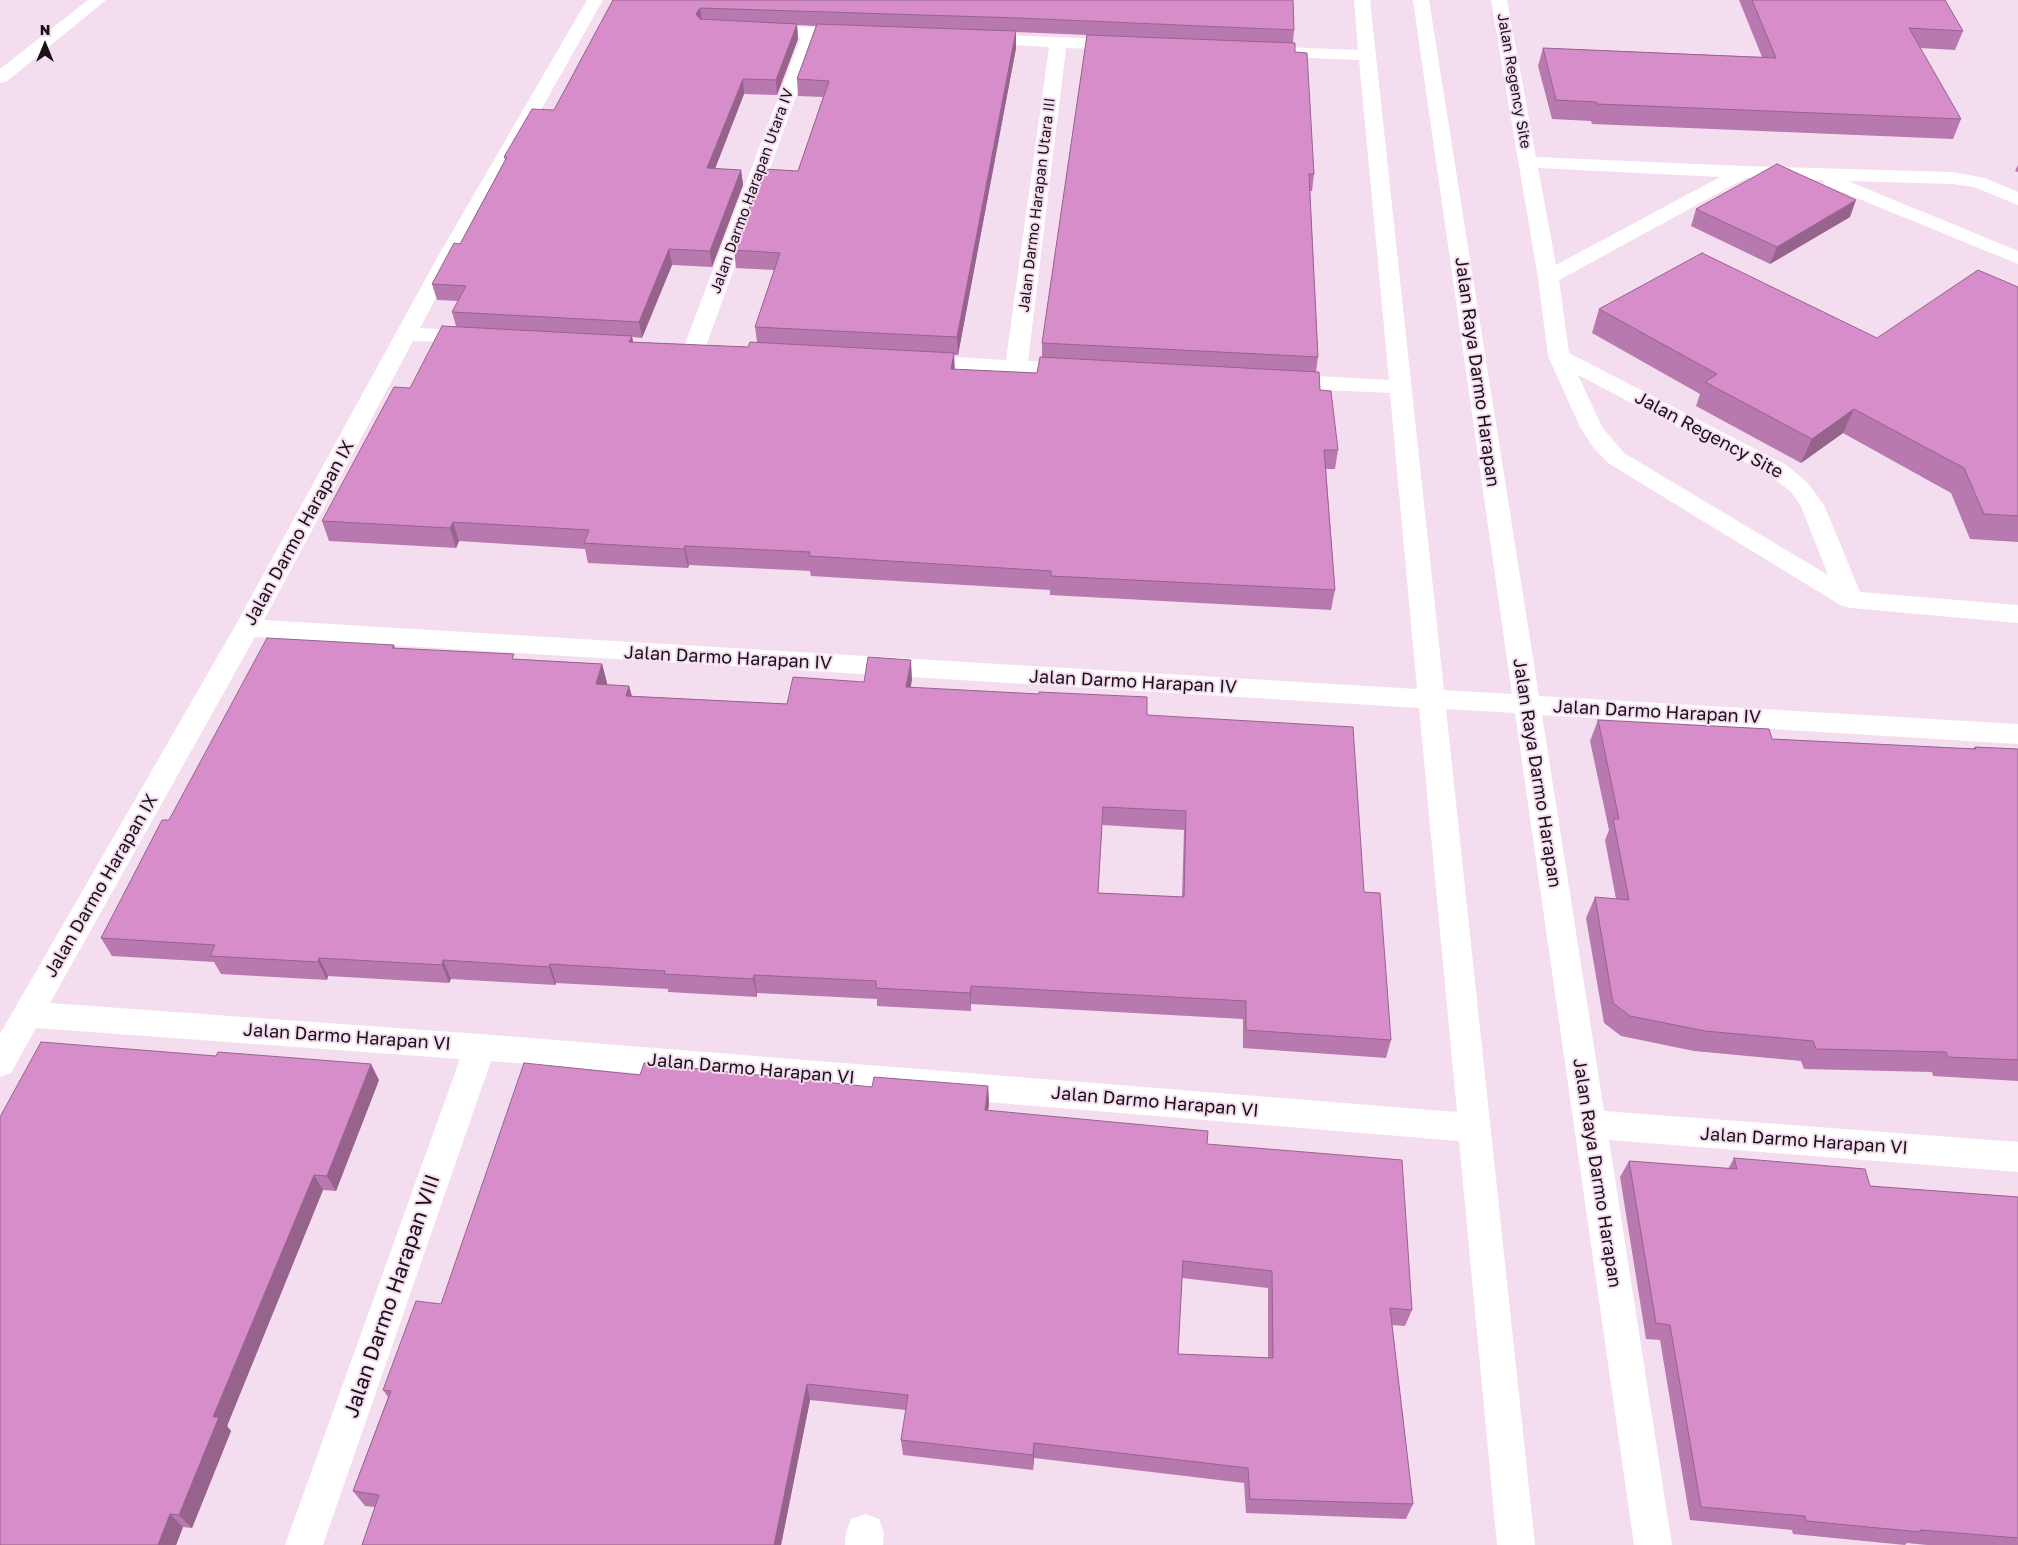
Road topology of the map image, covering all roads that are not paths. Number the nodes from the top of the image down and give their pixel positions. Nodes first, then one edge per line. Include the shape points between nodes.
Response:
1 (98, 0) edge
2 (594, 0) edge
3 (1362, 0) edge
4 (1421, 0) edge
5 (1499, 0) edge
6 (745, 29) edge
7 (811, 32) junction
8 (870, 34) edge
9 (959, 38) edge
10 (1058, 42) junction
11 (1138, 46) edge
12 (1248, 50) edge
13 (1368, 55) junction
14 (0, 78) edge
15 (1528, 162) junction
16 (1743, 172) junction
17 (1817, 175) junction
18 (2018, 199) edge
19 (2018, 258) edge
20 (1548, 278) junction
21 (407, 334) junction
22 (498, 338) edge
23 (693, 349) edge
24 (1559, 356) junction
25 (898, 360) edge
26 (1016, 367) junction
27 (1095, 371) edge
28 (1264, 380) edge
29 (1401, 387) junction
30 (1851, 600) junction
31 (2018, 614) edge
32 (247, 628) junction
33 (1432, 700) junction
34 (1526, 704) junction
35 (2018, 734) edge
36 (28, 1014) junction
37 (480, 1047) junction
38 (0, 1063) edge
39 (1590, 1124) junction
40 (1474, 1128) junction
41 (2018, 1157) edge
42 (304, 1545) edge
43 (1516, 1545) edge
44 (1654, 1545) edge

1 - 14 street
2 - 21 street, Jalan Darmo Harapan IX
3 - 13 street
4 - 34 street, Jalan Raya Darmo Harapan
5 - 15 street, Jalan Regency Site
6 - 7 street
7 - 8 street
7 - 23 street, Jalan Darmo Harapan Utara IV
9 - 10 street
10 - 11 street
10 - 26 street, Jalan Darmo Harapan Utara III
12 - 13 street
13 - 29 street
15 - 16 street, Jalan Regency Site
15 - 20 street, Jalan Regency Site
16 - 17 street, Jalan Regency Site
16 - 20 street
17 - 18 street, Jalan Regency Site via 1952,178 1978,182
17 - 19 street, Jalan Regency Site
20 - 24 street, Jalan Regency Site
21 - 22 street
21 - 32 street, Jalan Darmo Harapan IX
24 - 30 street, Jalan Regency Site via 1590,427 1616,458
24 - 30 street, Jalan Regency Site via 1778,470 1799,487 1812,505
25 - 26 street
26 - 27 street
28 - 29 street
29 - 33 street
30 - 31 street, Jalan Regency Site
32 - 33 street, Jalan Darmo Harapan IV
32 - 36 street, Jalan Darmo Harapan IX
33 - 34 street, Jalan Darmo Harapan IV
33 - 40 street
34 - 35 street, Jalan Darmo Harapan IV
34 - 39 street, Jalan Raya Darmo Harapan
36 - 37 street, Jalan Darmo Harapan VI
36 - 38 street, Jalan Darmo Harapan IX
37 - 40 street, Jalan Darmo Harapan VI
37 - 42 street, Jalan Darmo Harapan VIII
39 - 41 street, Jalan Darmo Harapan VI
39 - 44 street, Jalan Raya Darmo Harapan
40 - 43 street

